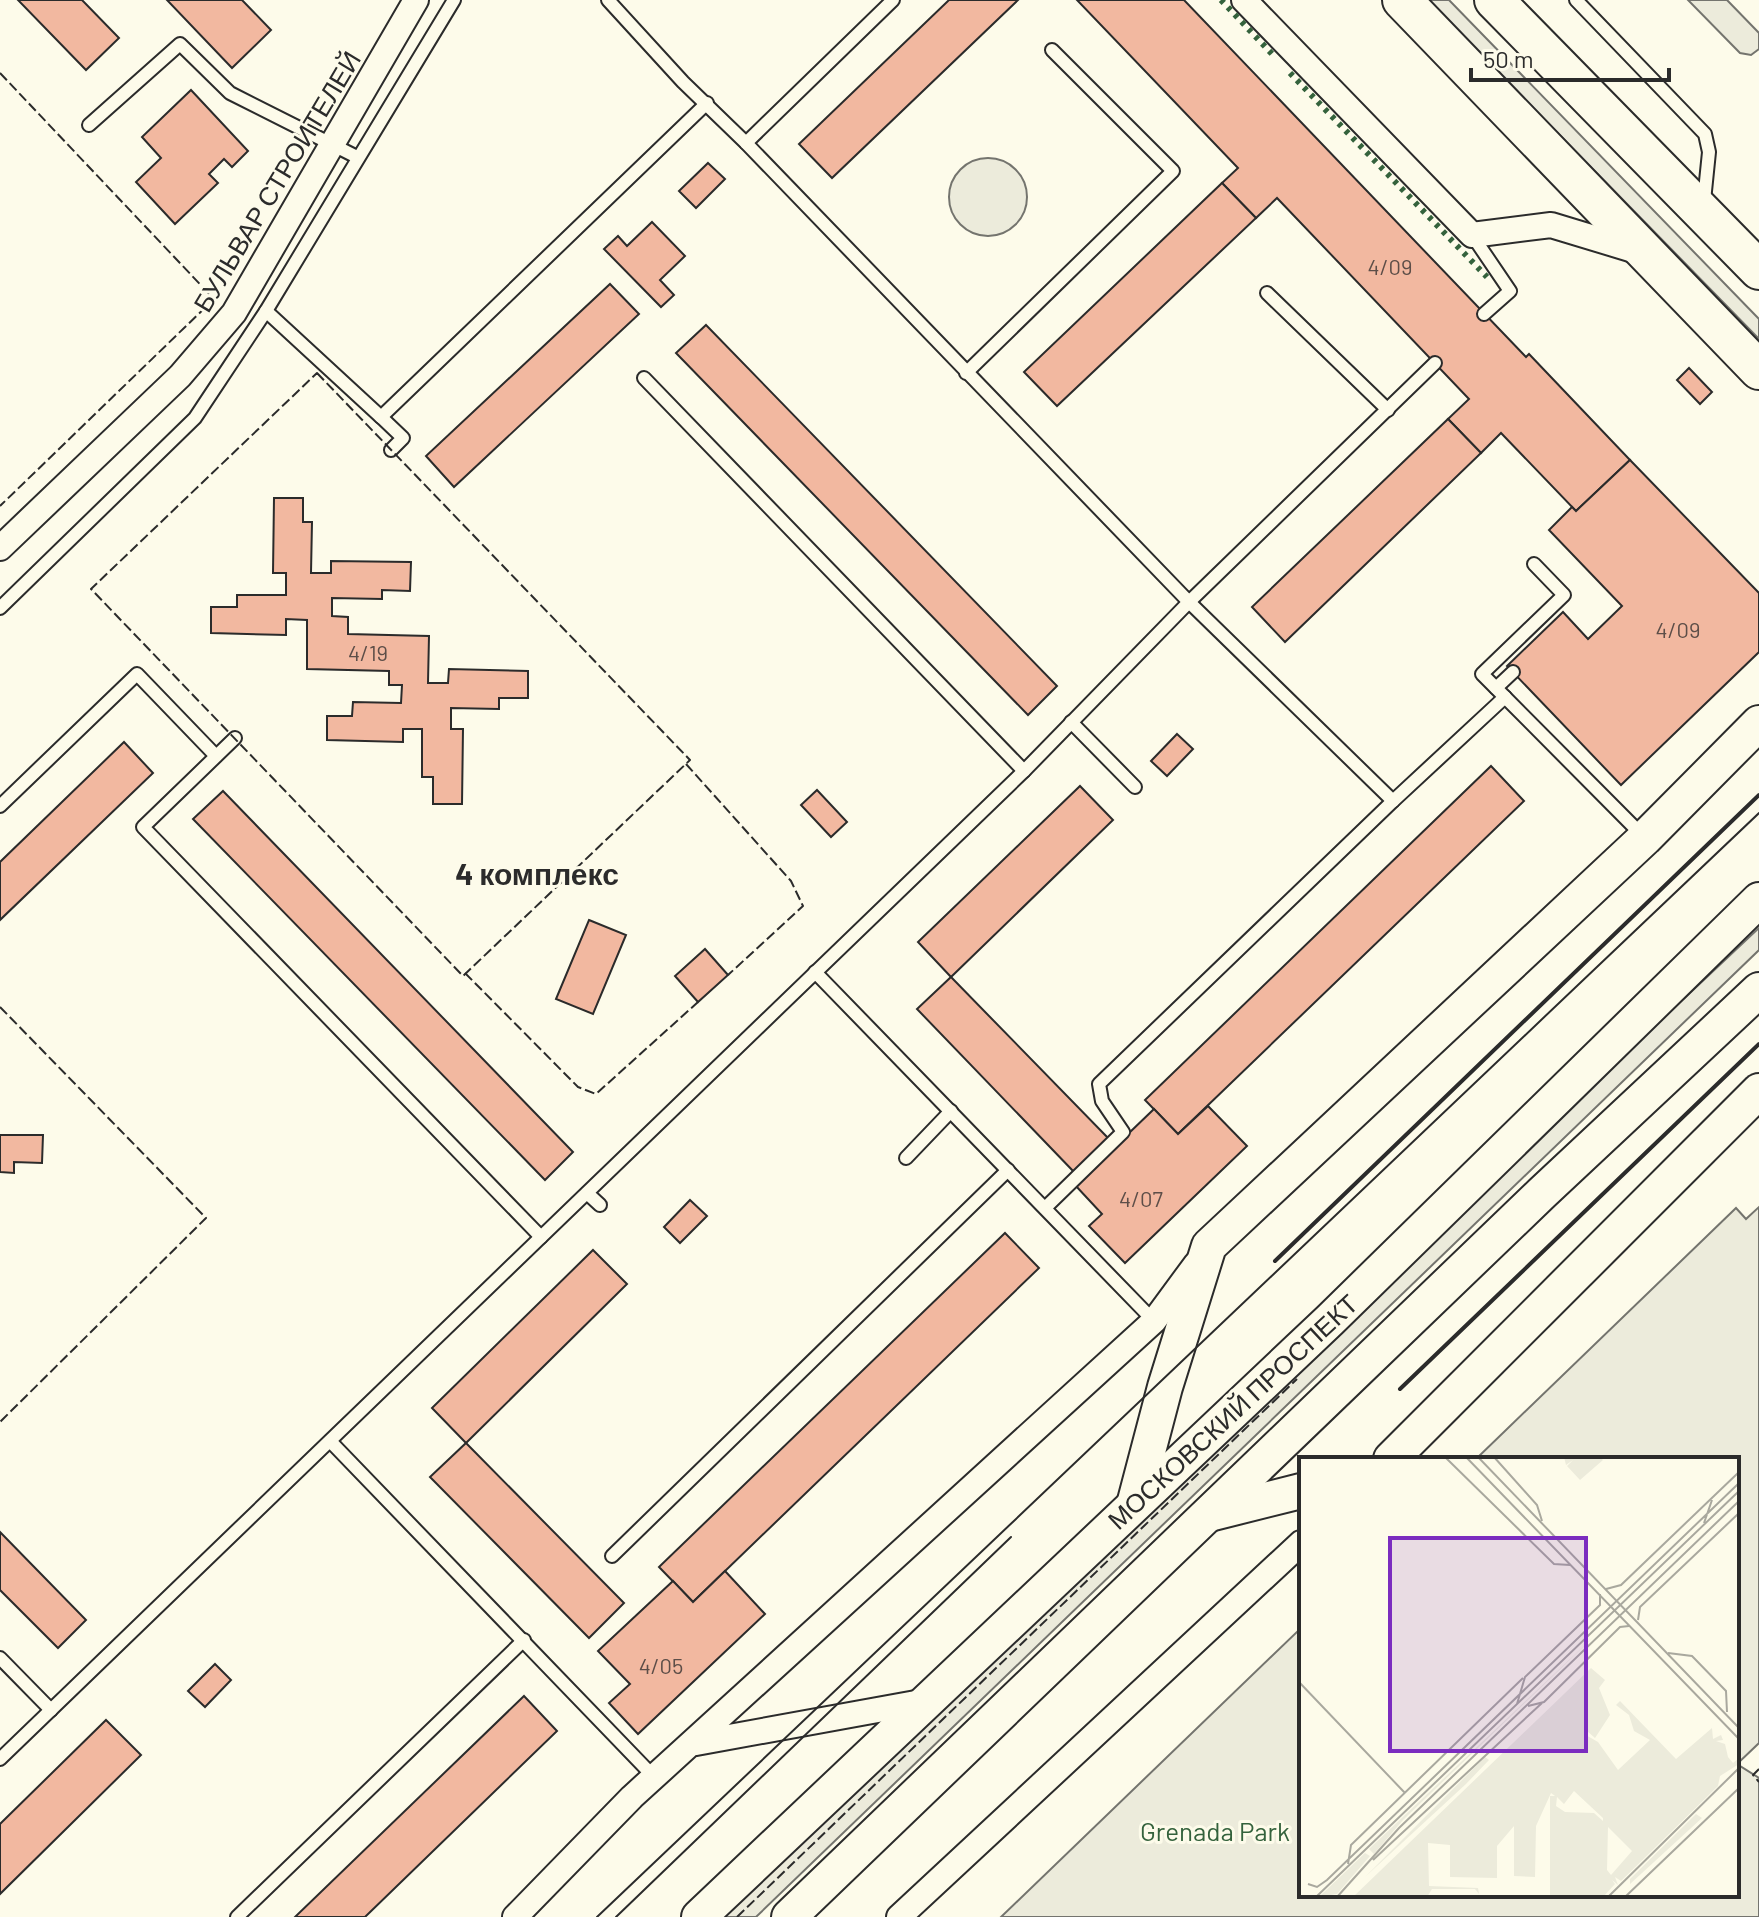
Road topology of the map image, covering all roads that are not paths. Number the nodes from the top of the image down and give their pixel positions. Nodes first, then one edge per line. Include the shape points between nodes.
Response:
1 (416, 0) edge
2 (454, 0) edge
3 (608, 0) edge
4 (893, 0) edge
5 (1244, 0) edge
6 (1402, 0) edge
7 (1494, 0) edge
8 (1576, 0) edge
9 (1052, 50) dead end
10 (707, 103) junction
11 (89, 125) dead end
12 (334, 143) junction
13 (746, 143) junction
14 (357, 157) junction
15 (1703, 212) junction
16 (1472, 235) junction
17 (1647, 254) junction
18 (1759, 270) edge
19 (1267, 293) dead end
20 (266, 311) junction
21 (1484, 314) dead end
22 (1435, 363) dead end
23 (1759, 370) edge
24 (966, 373) junction
25 (644, 378) dead end
26 (1388, 410) junction
27 (381, 417) junction
28 (391, 450) dead end
29 (0, 548) edge
30 (1534, 564) dead end
31 (1189, 602) junction
32 (0, 608) edge
33 (1513, 672) dead end
34 (1501, 693) junction
35 (1071, 722) junction
36 (1759, 723) edge
37 (235, 738) dead end
38 (216, 756) junction
39 (1024, 771) junction
40 (1135, 787) dead end
41 (1393, 801) junction
42 (0, 806) edge
43 (1645, 838) junction
44 (1759, 900) edge
45 (815, 972) junction
46 (1759, 990) edge
47 (1758, 1092) edge
48 (951, 1111) junction
49 (906, 1158) dead end
50 (1008, 1170) junction
51 (587, 1193) junction
52 (600, 1205) dead end
53 (1045, 1208) junction
54 (541, 1237) junction
55 (1209, 1246) junction
56 (1154, 1321) junction
57 (330, 1441) junction
58 (1393, 1457) edge
59 (1299, 1492) edge
60 (1135, 1501) junction
61 (1209, 1514) junction
62 (1299, 1545) edge
63 (612, 1556) dead end
64 (524, 1640) junction
65 (0, 1658) edge
66 (930, 1700) junction
67 (51, 1710) junction
68 (694, 1744) junction
69 (0, 1759) edge
70 (655, 1778) junction
71 (237, 1917) edge
72 (515, 1917) edge
73 (699, 1917) edge
74 (789, 1917) edge
75 (899, 1917) edge

1 - 12 street, БУЛЬВАР СТРОИТЕЛЕЙ
2 - 14 lane
3 - 10 lane
4 - 13 lane
5 - 16 street
6 - 17 main road
7 - 15 main road
8 - 15 lane via 1705,134 1709,152
9 - 24 lane via 1173,171
10 - 13 lane
10 - 27 lane
11 - 12 lane via 180,44 230,93
12 - 14 lane
12 - 29 street, БУЛЬВАР СТРОИТЕЛЕЙ via 234,313 180,376
13 - 24 lane
14 - 20 lane
15 - 18 main road
16 - 17 street via 1551,225
16 - 21 lane via 1510,291
17 - 23 main road
19 - 26 lane
20 - 27 lane
20 - 32 lane via 195,418
22 - 26 lane
24 - 31 lane
25 - 39 lane
26 - 31 lane
27 - 28 lane via 403,438
30 - 34 lane via 1564,595 1551,616 1482,674
31 - 35 lane
31 - 41 lane
33 - 34 lane
34 - 41 lane
34 - 43 lane
35 - 39 lane
35 - 40 lane
36 - 43 main road
37 - 38 lane
38 - 42 lane via 137,674
38 - 54 lane via 143,827
39 - 45 lane
41 - 53 lane via 1099,1084 1102,1101 1123,1132
43 - 55 main road
44 - 60 main road, МОСКОВСКИЙ ПРОСПЕКТ via 1330,1320
45 - 48 lane
45 - 51 lane
46 - 61 main road
47 - 58 main road
48 - 49 lane
48 - 50 lane
50 - 53 lane
50 - 63 lane
51 - 52 lane
51 - 54 lane
53 - 56 lane
54 - 57 lane
55 - 56 street
55 - 60 main road
56 - 68 street
57 - 64 lane
57 - 67 lane
59 - 61 main road
60 - 66 main road, МОСКОВСКИЙ ПРОСПЕКТ
61 - 74 main road
62 - 75 street
64 - 70 lane
64 - 71 lane
65 - 67 lane
66 - 68 street
66 - 73 main road, МОСКОВСКИЙ ПРОСПЕКТ
67 - 69 lane
68 - 70 street
70 - 72 street

